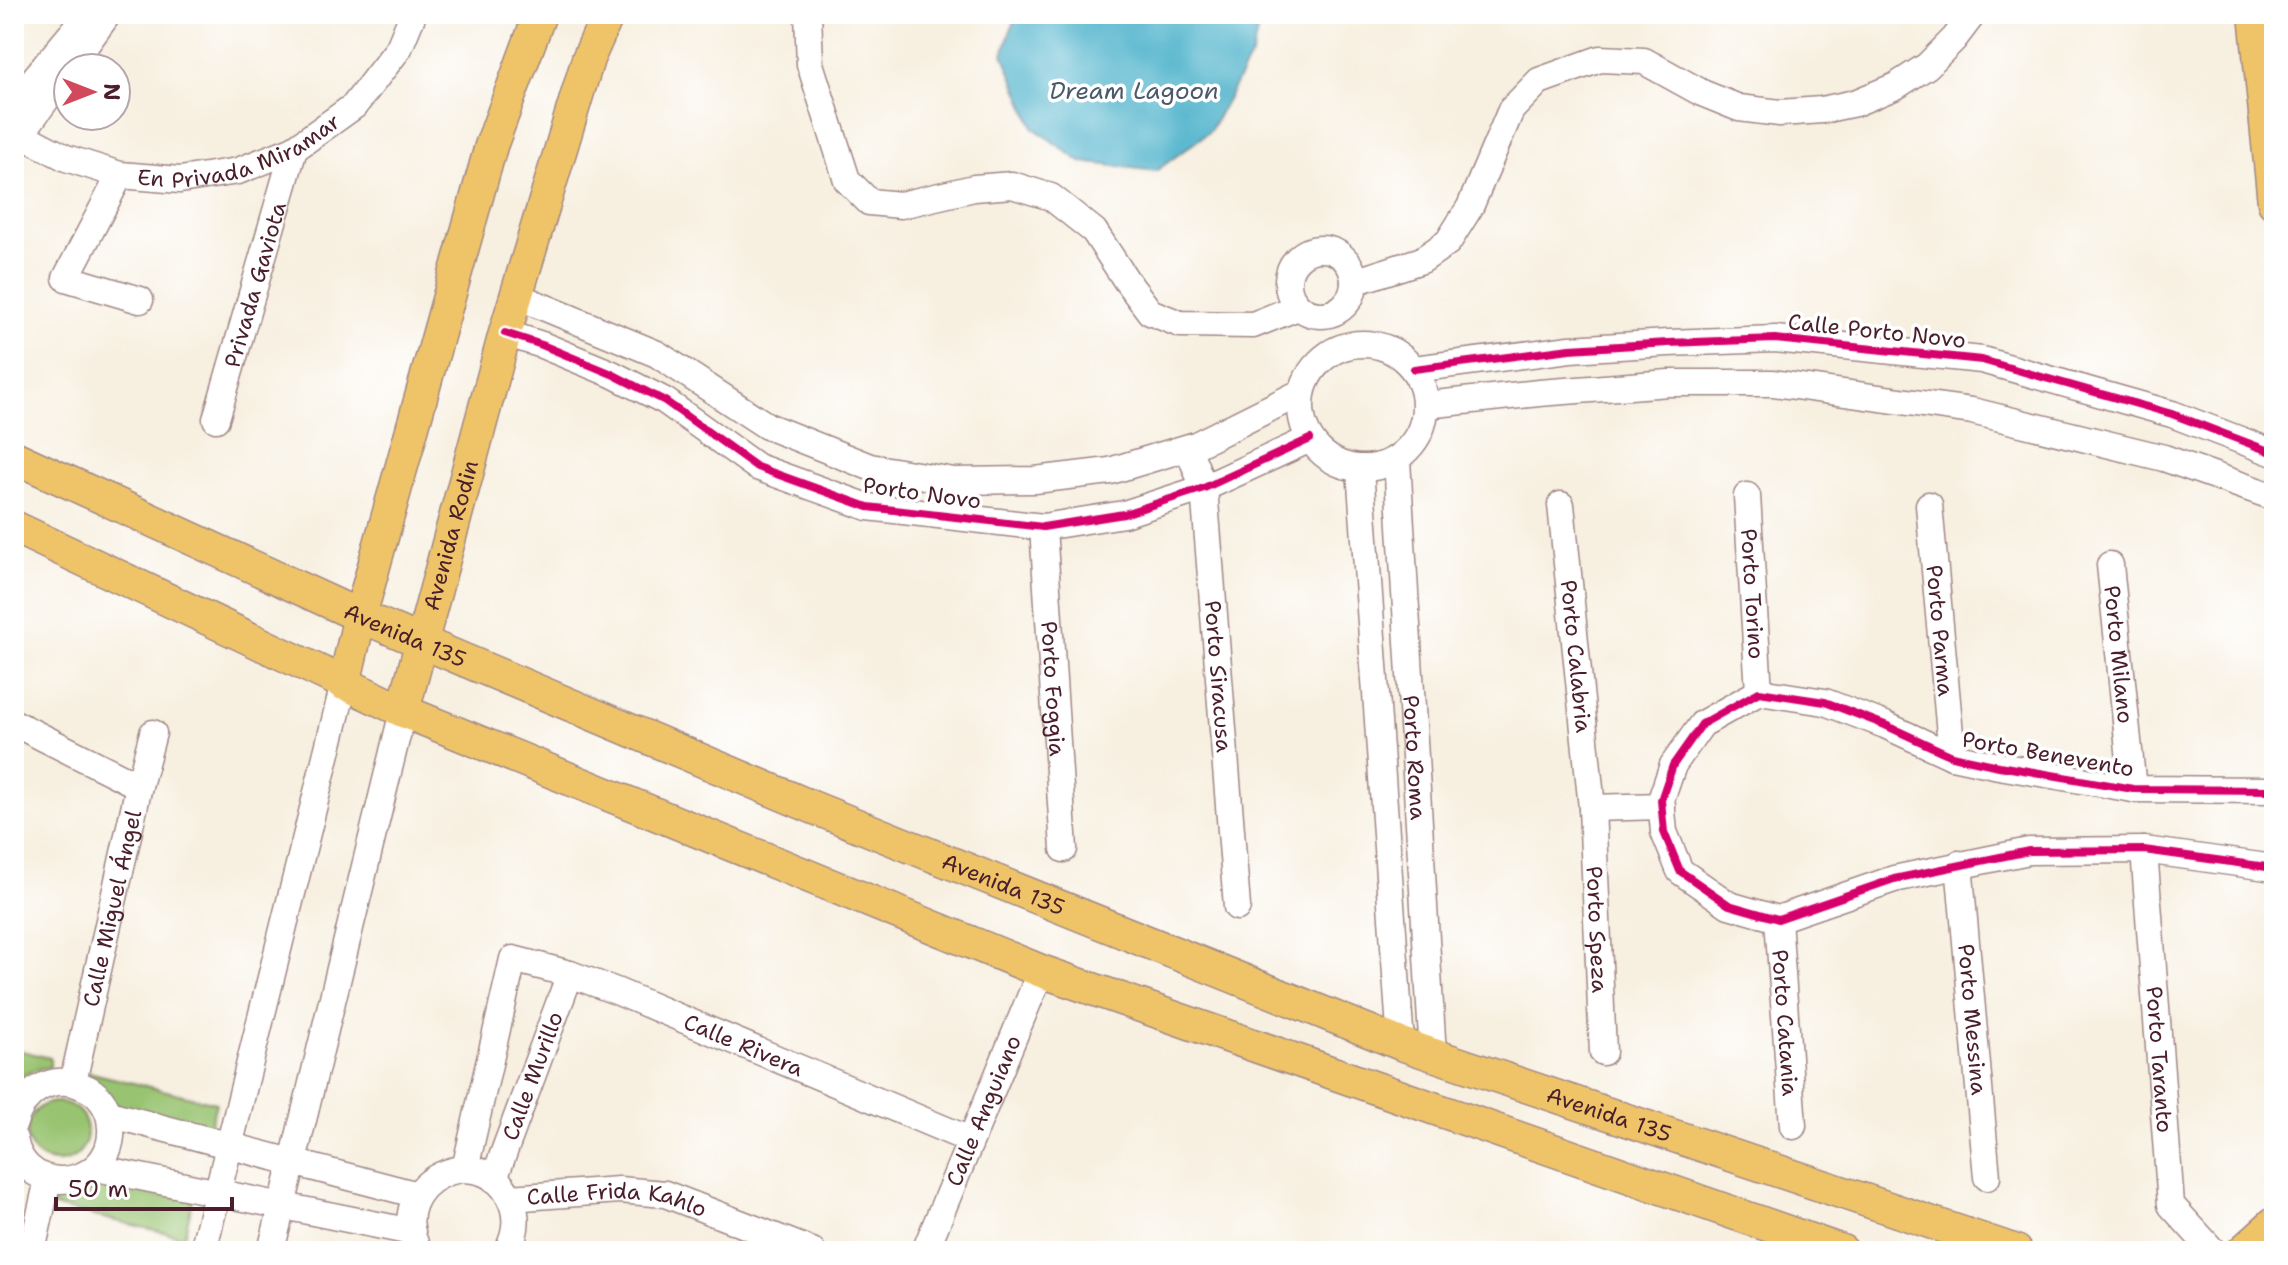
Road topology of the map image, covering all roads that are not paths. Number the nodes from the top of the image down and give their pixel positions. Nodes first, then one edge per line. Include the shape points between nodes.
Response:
1 (88, 14) edge
2 (108, 14) edge
3 (413, 14) edge
4 (540, 14) edge
5 (608, 14) edge
6 (808, 14) edge
7 (1973, 14) edge
8 (2255, 14) edge
9 (81, 52) edge
10 (52, 91) edge
11 (14, 103) edge
12 (16, 138) edge
13 (294, 149) junction
14 (120, 175) junction
15 (2274, 203) edge
16 (1354, 282) junction
17 (517, 296) junction
18 (140, 300) dead end
19 (1298, 307) junction
20 (505, 333) junction
21 (1414, 369) junction
22 (1302, 392) junction
23 (1426, 405) junction
24 (216, 419) dead end
25 (1310, 439) junction
26 (1188, 448) junction
27 (2274, 453) edge
28 (14, 457) edge
29 (1397, 460) junction
30 (1360, 469) junction
31 (1204, 488) junction
32 (1747, 496) dead end
33 (2274, 497) edge
34 (1561, 505) dead end
35 (1929, 505) dead end
36 (14, 527) edge
37 (1043, 527) junction
38 (2110, 565) dead end
39 (360, 616) junction
40 (420, 641) junction
41 (344, 684) junction
42 (1759, 692) junction
43 (403, 711) junction
44 (14, 723) edge
45 (153, 733) dead end
46 (1952, 756) junction
47 (139, 786) junction
48 (2133, 789) junction
49 (2274, 790) edge
50 (1662, 806) junction
51 (1592, 808) junction
52 (1064, 849) dead end
53 (2144, 850) junction
54 (1959, 864) junction
55 (2274, 868) edge
56 (1237, 907) dead end
57 (1778, 919) junction
58 (513, 959) joint
59 (1428, 968) junction
60 (1396, 970) junction
61 (1041, 971) junction
62 (570, 974) junction
63 (1401, 1044) junction
64 (1603, 1052) dead end
65 (1433, 1055) junction
66 (73, 1082) junction
67 (109, 1114) junction
68 (14, 1123) edge
69 (1793, 1126) dead end
70 (14, 1139) edge
71 (970, 1140) junction
72 (229, 1146) junction
73 (293, 1162) junction
74 (96, 1168) junction
75 (465, 1169) junction
76 (1987, 1177) dead end
77 (48, 1179) junction
78 (502, 1189) junction
79 (218, 1193) junction
80 (418, 1195) junction
81 (282, 1206) junction
82 (2274, 1223) edge
83 (416, 1242) edge
84 (32, 1251) edge
85 (203, 1251) edge
86 (271, 1251) edge
87 (507, 1251) edge
88 (812, 1251) edge
89 (925, 1251) edge
90 (1842, 1251) edge
91 (2016, 1251) edge
92 (2213, 1251) edge
93 (2243, 1251) edge

1 - 11 street
2 - 9 street
3 - 13 street, En Privada Miramar via 399,48 354,106
4 - 39 main road via 491,146
5 - 17 main road, Avenida Rodin via 588,59
6 - 19 street via 810,64 847,180 869,202 901,205 1012,185 1051,197 1094,231 1150,312 1180,324 1253,325
7 - 16 street via 1927,66 1896,86 1822,110 1780,113 1739,108 1644,61 1600,59 1539,81 1511,110 1470,207 1448,242 1422,260
8 - 15 main road
10 - 12 street
12 - 14 street, En Privada Miramar
13 - 14 street, En Privada Miramar via 238,171 180,180
13 - 24 street, Privada Gaviota
14 - 18 street via 66,278
16 - 19 street via 1339,310 1318,315
16 - 19 street via 1338,254 1307,252 1289,277
17 - 20 main road, Avenida Rodin
17 - 26 street, Porto Novo via 657,354 767,426 870,467 954,481 1035,480 1110,471
20 - 37 street, Porto Novo via 612,374 665,401 757,467 840,497 868,507
20 - 40 main road, Avenida Rodin
21 - 22 street via 1381,345 1341,347 1316,365
21 - 23 street
21 - 27 street, Calle Porto Novo via 1570,349 1775,339 1982,360 2172,414
22 - 25 street
22 - 26 street, Porto Novo
23 - 29 street via 1423,427
23 - 33 street via 1669,383 1773,383 1972,411 2164,458
25 - 30 street via 1323,455
25 - 31 street, Porto Novo
26 - 31 street, Porto Siracusa
28 - 39 main road, Avenida 135
29 - 30 street
29 - 59 street, Porto Roma
30 - 60 street, Porto Roma
31 - 37 street, Porto Novo via 1124,514
31 - 56 street, Porto Siracusa
32 - 42 street, Porto Torino
34 - 51 street, Porto Calabria
35 - 46 street, Porto Parma
36 - 41 main road
37 - 52 street, Porto Foggia
38 - 48 street, Porto Milano
39 - 40 main road, Avenida 135
39 - 41 main road
40 - 43 main road, Avenida Rodin
40 - 63 main road, Avenida 135 via 812,807
41 - 43 main road
41 - 72 street
42 - 46 street, Porto Benevento via 1825,702
42 - 50 street via 1702,724 1673,765
43 - 61 main road
43 - 73 street, Avenida Rodin
44 - 47 street
45 - 47 street, Calle Miguel Ángel
46 - 48 street, Porto Benevento
47 - 66 street, Calle Miguel Ángel
48 - 49 street, Porto Benevento
50 - 51 street
50 - 57 street via 1664,832 1680,871 1729,905
51 - 64 street, Porto Speza
53 - 54 street via 2029,851
53 - 55 street
53 - 92 street, Porto Taranto via 2171,1205
54 - 57 street via 1894,879
54 - 76 street, Porto Messina
57 - 69 street, Porto Catania
58 - 62 street, Calle Rivera
58 - 75 street, Calle Murillo
59 - 60 street
59 - 65 street, Porto Roma
60 - 63 street, Porto Roma
61 - 71 street, Calle Anguiano
61 - 90 main road
62 - 71 street, Calle Rivera
62 - 78 street, Calle Murillo
63 - 65 main road, Avenida 135
65 - 91 main road, Avenida 135
66 - 67 street via 101,1099
66 - 68 street via 40,1086 27,1096
67 - 72 street
67 - 74 street via 110,1143
70 - 77 street via 21,1159
71 - 89 street, Calle Anguiano
72 - 73 street
72 - 79 street
73 - 80 street
73 - 81 street, Avenida Rodin
74 - 77 street via 65,1181
74 - 79 street
75 - 78 street
75 - 80 street via 435,1177
77 - 84 street
78 - 87 street via 516,1222
78 - 88 street, Calle Frida Kahlo via 665,1194
79 - 81 street
79 - 85 street
80 - 83 street via 412,1211
81 - 83 street
81 - 86 street, Avenida Rodin
82 - 93 main road

